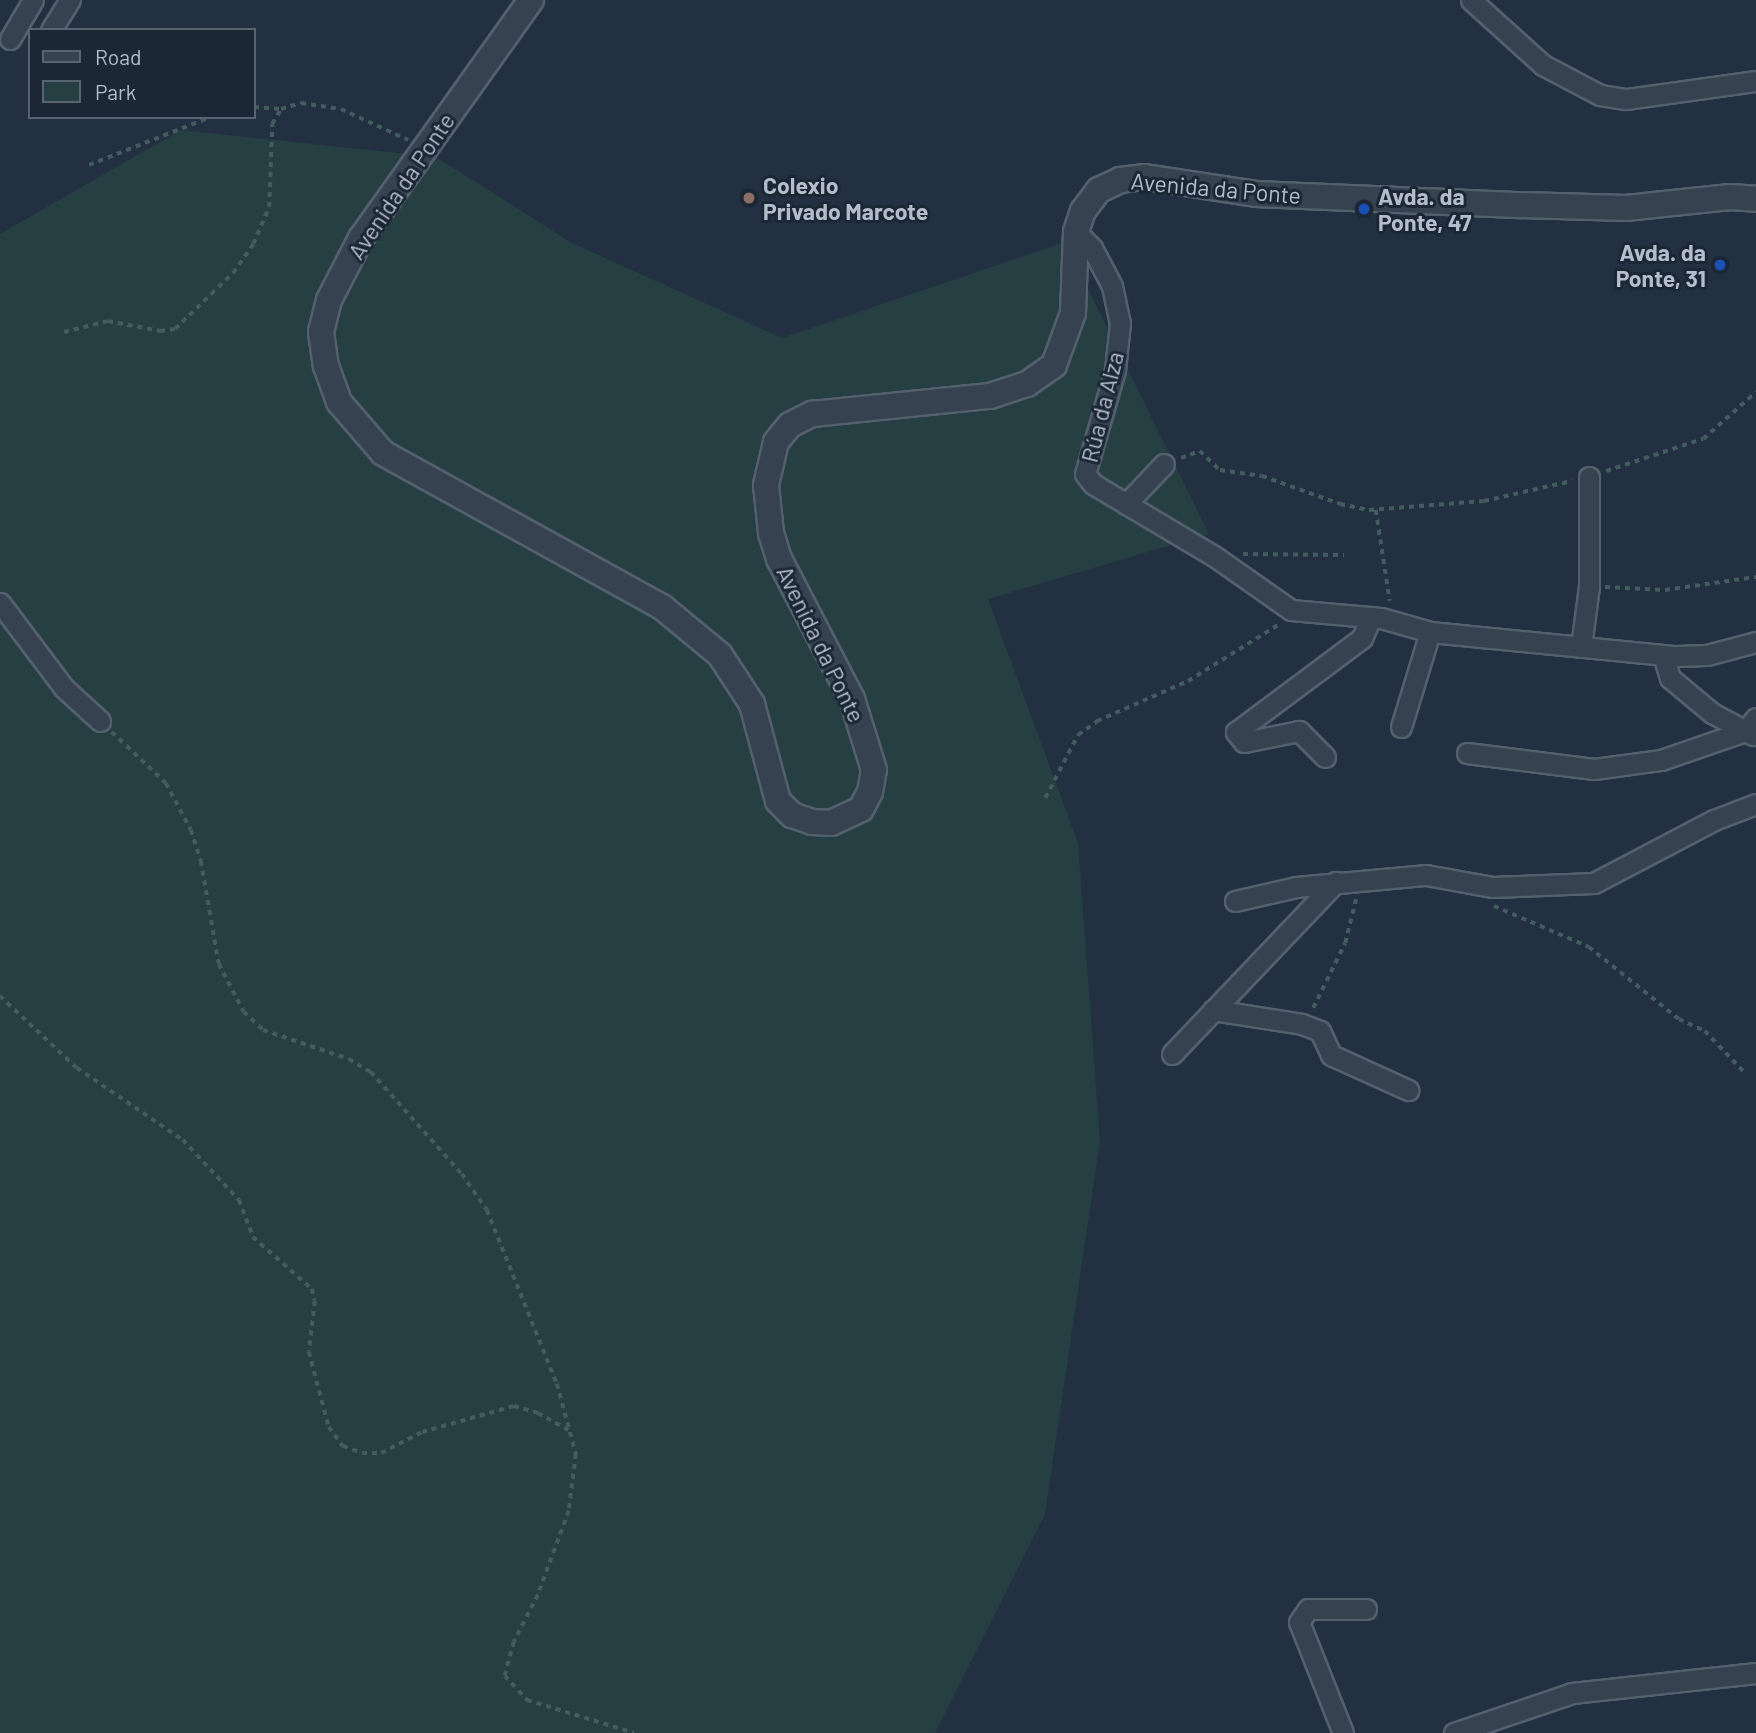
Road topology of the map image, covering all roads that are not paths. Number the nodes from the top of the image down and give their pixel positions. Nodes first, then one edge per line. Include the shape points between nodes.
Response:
1 (33, 0) edge
2 (70, 0) edge
3 (531, 0) edge
4 (1471, 0) edge
5 (52, 28) edge
6 (13, 38) edge
7 (1756, 82) edge
8 (1756, 199) edge
9 (1076, 232) junction
10 (1164, 464) road end
11 (1589, 477) road end
12 (1125, 503) junction
13 (0, 603) edge
14 (1371, 617) junction
15 (1430, 632) junction
16 (1756, 642) edge
17 (1581, 647) junction
18 (1663, 655) junction
19 (100, 721) road end
20 (1401, 727) dead end
21 (1752, 729) edge
22 (1466, 753) dead end
23 (1325, 757) dead end
24 (1756, 804) edge
25 (1336, 882) junction
26 (1235, 901) dead end
27 (1213, 1010) junction
28 (1172, 1054) dead end
29 (1408, 1090) dead end
30 (1366, 1609) dead end
31 (1756, 1673) edge
32 (1343, 1733) edge
33 (1454, 1733) edge

1 - 6 street
2 - 5 street
3 - 9 street, Avenida da Ponte via 361,238 329,300 321,332 326,366 339,402 383,453 662,607 720,655 752,704 778,801 792,815 831,823 861,809 874,770 852,699 779,559 771,533 765,485 776,442 790,425 812,414 838,407 990,396 1027,384 1055,365 1073,313
4 - 7 street via 1543,65 1600,96 1626,99
8 - 9 street, Avenida da Ponte via 1730,197 1626,208 1522,205 1256,194 1132,178 1100,190 1083,211
9 - 12 street, Rúa da Alza via 1092,247 1112,286 1120,323 1115,370 1085,474
10 - 12 street
11 - 17 street via 1589,586
12 - 14 street, Rúa da Alza via 1222,561 1291,610
13 - 19 street via 64,688
14 - 15 street
14 - 23 street via 1362,638 1236,732 1244,742 1299,731
15 - 17 street
15 - 20 street
16 - 18 street via 1707,655
17 - 18 street
18 - 21 street via 1670,678 1712,713
21 - 22 street via 1661,760 1594,769
24 - 25 street via 1714,820 1594,883 1493,887 1426,875
25 - 26 street
25 - 27 street
27 - 28 street
27 - 29 street via 1320,1031 1331,1055
30 - 32 street via 1308,1609 1299,1622
31 - 33 street via 1572,1693

